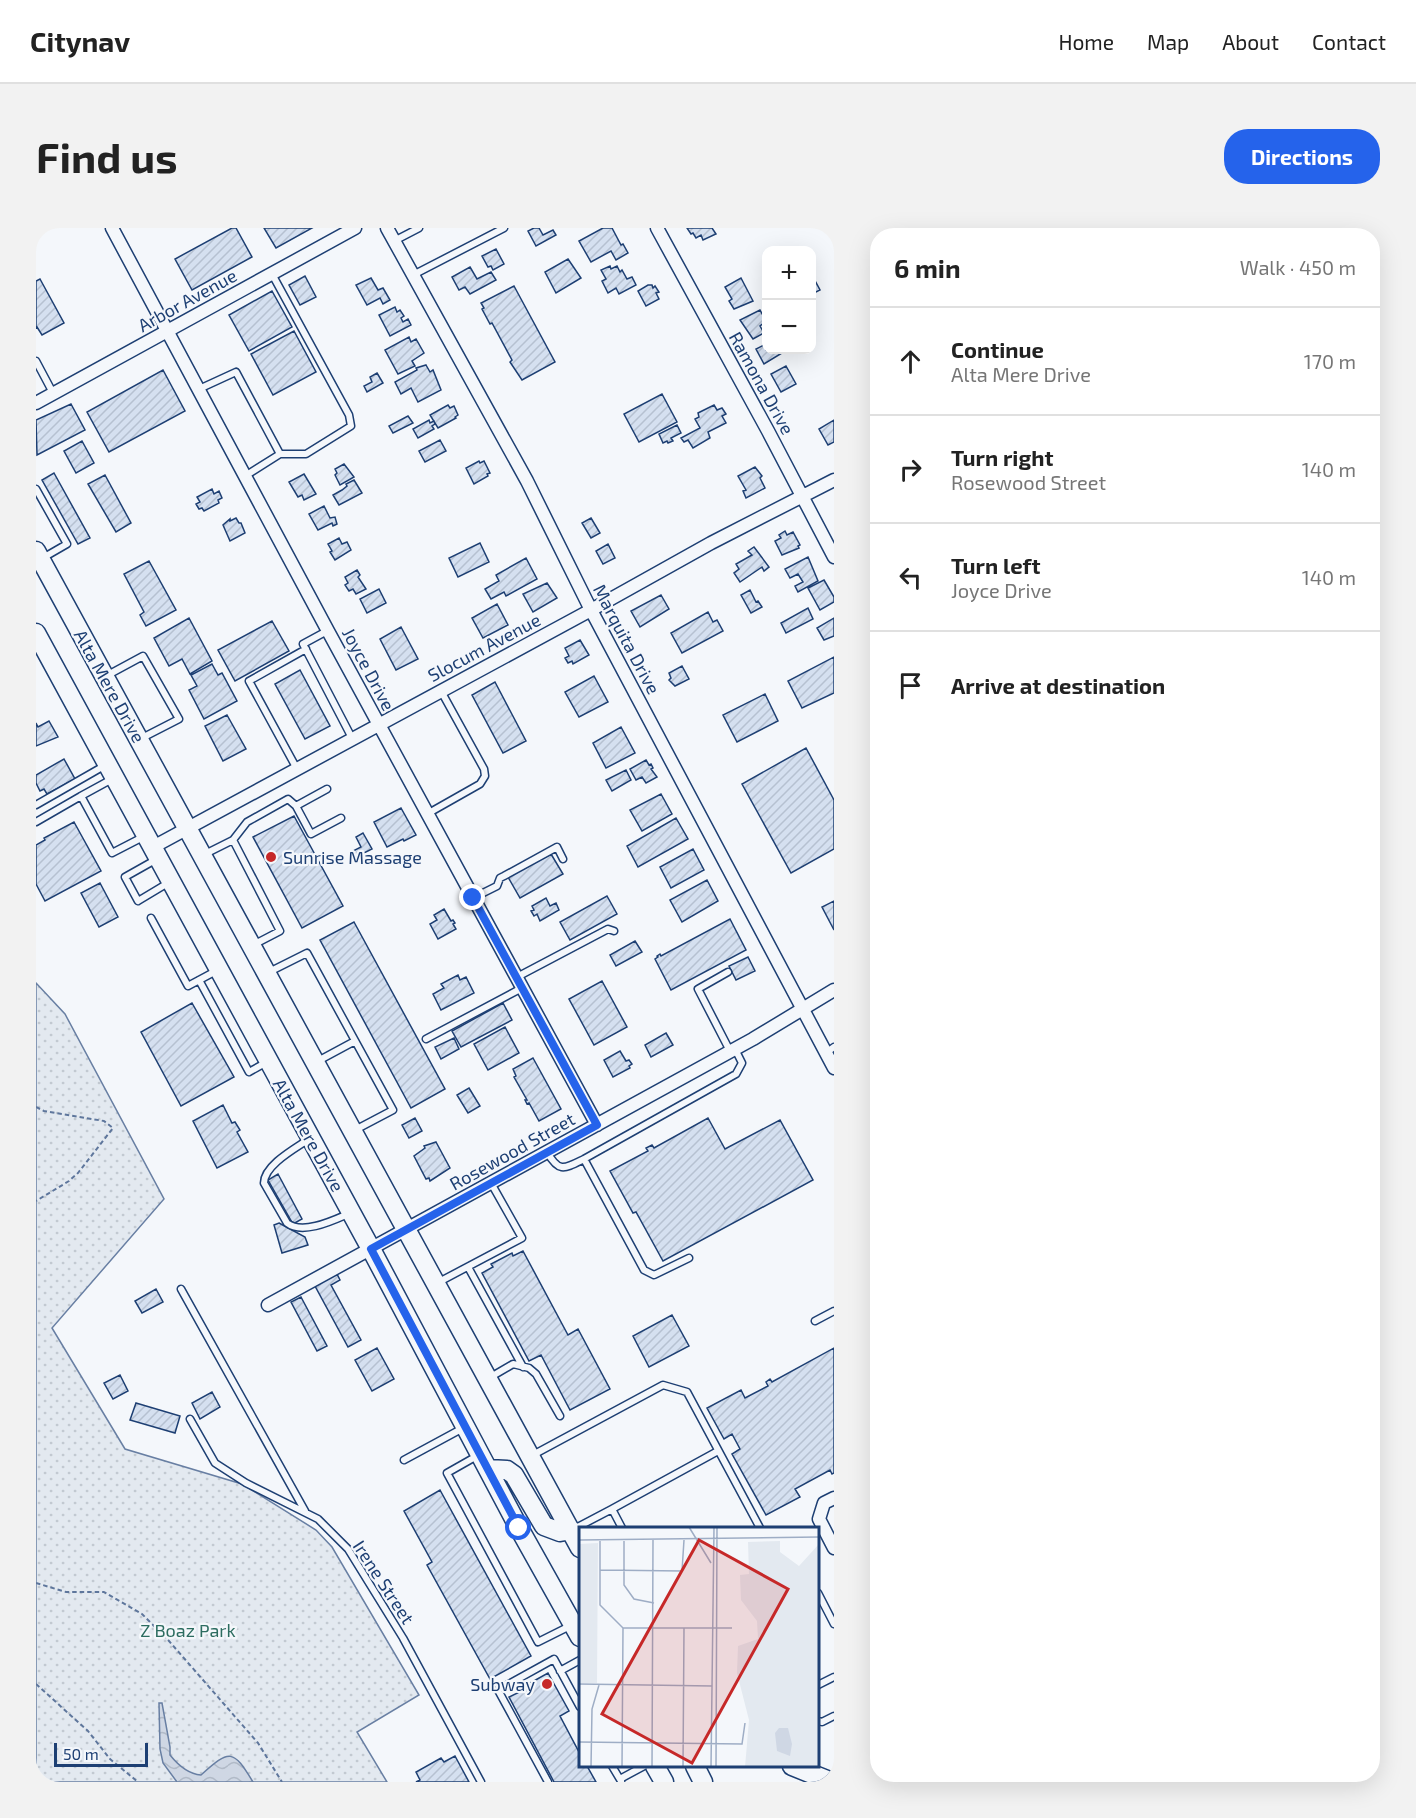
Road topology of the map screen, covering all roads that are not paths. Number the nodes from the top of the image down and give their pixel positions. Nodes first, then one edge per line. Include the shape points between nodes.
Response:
1 (112, 228) edge
2 (355, 228) edge
3 (387, 228) edge
4 (419, 228) edge
5 (504, 228) edge
6 (657, 228) edge
7 (394, 241) junction
8 (272, 274) junction
9 (413, 275) junction
10 (169, 331) junction
11 (36, 361) edge
12 (199, 389) junction
13 (54, 394) junction
14 (36, 403) edge
15 (280, 453) junction
16 (245, 476) junction
17 (834, 480) edge
18 (36, 489) edge
19 (802, 496) junction
20 (38, 555) edge
21 (834, 557) edge
22 (591, 610) junction
23 (328, 631) junction
24 (36, 633) edge
25 (306, 649) junction
26 (105, 676) junction
27 (441, 691) junction
28 (378, 724) junction
29 (352, 738) junction
30 (139, 740) junction
31 (297, 768) junction
32 (111, 771) junction
33 (327, 789) dead end
34 (81, 795) junction
35 (36, 805) edge
36 (296, 806) junction
37 (427, 814) junction
38 (341, 818) dead end
39 (36, 822) edge
40 (187, 828) junction
41 (233, 840) junction
42 (152, 847) junction
43 (202, 855) junction
44 (563, 859) dead end
45 (171, 881) junction
46 (473, 898) junction
47 (151, 918) dead end
48 (614, 930) dead end
49 (251, 945) junction
50 (219, 969) junction
51 (728, 972) dead end
52 (267, 974) junction
53 (199, 980) junction
54 (519, 982) junction
55 (834, 990) edge
56 (803, 1009) junction
57 (426, 1039) dead end
58 (355, 1041) junction
59 (733, 1050) junction
60 (830, 1050) edge
61 (269, 1061) junction
62 (315, 1062) junction
63 (834, 1068) edge
64 (597, 1125) junction
65 (352, 1131) junction
66 (311, 1138) junction
67 (547, 1152) junction
68 (584, 1160) junction
69 (491, 1183) junction
70 (351, 1213) junction
71 (406, 1229) junction
72 (371, 1249) junction
73 (689, 1258) dead end
74 (468, 1267) junction
75 (436, 1284) junction
76 (182, 1289) dead end
77 (268, 1305) dead end
78 (834, 1311) edge
79 (815, 1321) dead end
80 (523, 1367) junction
81 (488, 1378) junction
82 (560, 1416) dead end
83 (190, 1419) dead end
84 (465, 1427) junction
85 (718, 1450) junction
86 (531, 1457) junction
87 (404, 1460) dead end
88 (484, 1462) junction
89 (834, 1498) edge
90 (612, 1509) junction
91 (306, 1512) junction
92 (621, 1527) edge
93 (759, 1527) edge
94 (572, 1530) junction
95 (579, 1546) edge
96 (834, 1548) edge
97 (819, 1595) edge
98 (834, 1624) edge
99 (577, 1631) edge
100 (579, 1661) edge
101 (561, 1671) junction
102 (834, 1677) edge
103 (819, 1684) edge
104 (579, 1705) edge
105 (834, 1716) edge
106 (819, 1721) edge
107 (613, 1767) edge
108 (642, 1767) edge
109 (656, 1767) edge
110 (695, 1767) edge
111 (794, 1767) edge
112 (621, 1780) edge
113 (481, 1782) edge
114 (548, 1782) edge
115 (664, 1782) edge
116 (703, 1782) edge
117 (832, 1782) edge

1 - 10 street, Joyce Drive
2 - 8 street, Arbor Avenue
3 - 7 street, Marquita Drive
4 - 7 lane
5 - 9 lane
6 - 19 street, Ramona Drive
7 - 9 street, Marquita Drive
8 - 10 street, Arbor Avenue
8 - 15 lane via 349,415 351,426 306,454
9 - 22 street, Marquita Drive via 527,481
10 - 12 street, Joyce Drive
10 - 13 street, Arbor Avenue
11 - 13 lane
12 - 15 lane via 236,372
12 - 16 street, Joyce Drive
13 - 14 street, Arbor Avenue
15 - 16 lane
16 - 23 street, Joyce Drive
17 - 19 street, Slocum Avenue
18 - 20 lane via 67,544
19 - 21 street, Ramona Drive
19 - 22 street, Slocum Avenue
20 - 26 main road, Alta Mere Drive
22 - 27 street, Slocum Avenue
22 - 56 street, Marquita Drive
23 - 25 lane via 303,644
23 - 28 street, Joyce Drive
24 - 32 main road, Alta Mere Drive
25 - 29 lane
25 - 31 lane via 249,681
26 - 30 main road, Alta Mere Drive
26 - 30 lane via 143,656 179,718
27 - 28 street, Slocum Avenue
27 - 37 lane via 484,769 484,776 480,784
28 - 29 street, Slocum Avenue
28 - 37 street, Joyce Drive
29 - 31 street, Slocum Avenue
30 - 40 main road, Alta Mere Drive
31 - 40 street, Slocum Avenue
32 - 34 lane
32 - 35 lane
32 - 42 main road, Alta Mere Drive
33 - 36 lane
34 - 39 lane
34 - 42 lane via 112,853
36 - 38 lane via 311,834
36 - 41 lane via 288,799 247,822
37 - 46 street, Joyce Drive
40 - 42 street, Slocum Avenue
40 - 43 main road, Alta Mere Drive
41 - 43 lane
41 - 49 lane via 280,931
42 - 45 main road, Alta Mere Drive
42 - 45 lane via 125,877 138,900
43 - 49 main road, Alta Mere Drive
44 - 46 lane via 557,847 500,878 497,885
45 - 50 main road, Alta Mere Drive
46 - 54 street, Joyce Drive
47 - 53 lane via 188,986
48 - 54 lane via 608,929
49 - 52 main road, Alta Mere Drive
50 - 53 lane
50 - 61 main road, Alta Mere Drive
51 - 59 lane via 698,989
52 - 58 lane via 307,953
52 - 62 main road, Alta Mere Drive
53 - 61 lane via 249,1072
54 - 57 lane
54 - 64 street, Joyce Drive
55 - 56 street, Rosewood Street
56 - 59 street, Rosewood Street
56 - 60 street, Marquita Drive
58 - 62 lane
58 - 65 lane via 393,1110
59 - 64 street, Rosewood Street
59 - 68 lane via 742,1063 736,1074
60 - 63 street, Marquita Drive
61 - 66 main road, Alta Mere Drive
62 - 65 main road, Alta Mere Drive
64 - 67 street, Rosewood Street
65 - 71 main road, Alta Mere Drive
66 - 70 main road, Alta Mere Drive
66 - 70 lane via 280,1159 264,1176 264,1183 291,1226 314,1226
67 - 68 lane via 558,1168
67 - 69 street, Rosewood Street
68 - 73 lane via 644,1270 654,1275
69 - 71 street, Rosewood Street
69 - 74 lane via 522,1238
70 - 72 main road, Alta Mere Drive
71 - 72 street, Rosewood Street
71 - 75 main road, Alta Mere Drive
72 - 77 street, Rosewood Street
72 - 84 main road, Alta Mere Drive
74 - 75 lane
74 - 80 lane
75 - 81 main road, Alta Mere Drive
76 - 91 lane
78 - 79 lane
80 - 81 lane via 513,1364
80 - 82 lane via 536,1374
81 - 86 main road, Alta Mere Drive
83 - 91 lane, Irene Street via 215,1463
84 - 87 lane
84 - 88 main road, Alta Mere Drive
85 - 86 lane via 687,1392 663,1385
85 - 90 lane
85 - 93 lane
86 - 94 main road, Alta Mere Drive
88 - 94 main road via 514,1475 544,1526 560,1532
88 - 99 main road, Alta Mere Drive
88 - 99 lane via 447,1473 538,1642
89 - 96 street via 824,1503 819,1519
90 - 92 lane
90 - 94 lane
91 - 113 lane, Irene Street via 348,1549
94 - 95 main road, Alta Mere Drive
97 - 98 lane
100 - 101 lane
101 - 104 lane
101 - 114 lane via 554,1659 498,1690
102 - 103 lane
105 - 106 lane
107 - 112 lane
108 - 112 lane
109 - 115 main road
110 - 116 main road
111 - 117 main road

